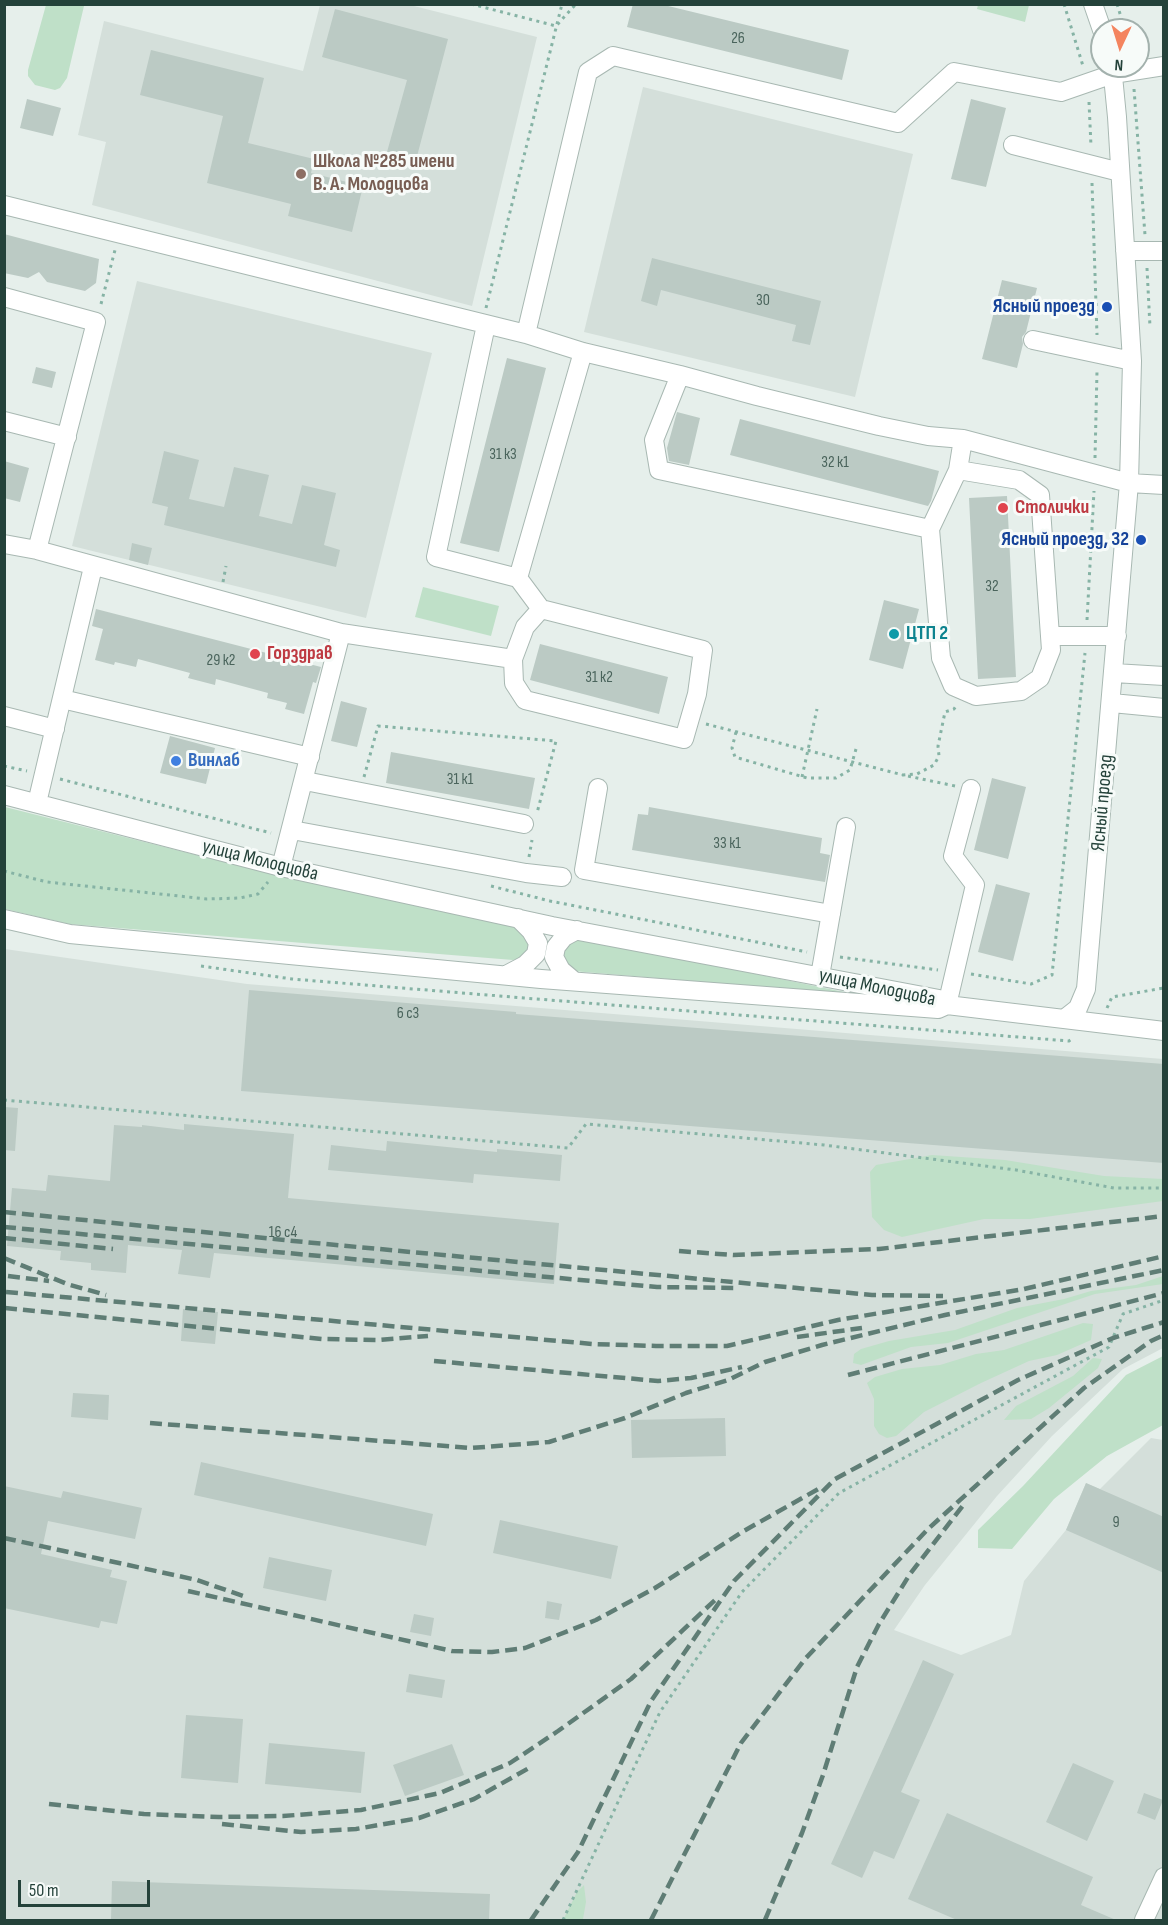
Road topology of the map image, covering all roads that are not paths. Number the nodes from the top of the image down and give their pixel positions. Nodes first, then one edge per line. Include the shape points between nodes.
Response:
1 (1094, 78) edge
2 (1114, 78) edge
3 (1013, 145) dead end
4 (1120, 172) junction
5 (4, 206) edge
6 (1125, 251) junction
7 (1164, 251) edge
8 (4, 297) edge
9 (486, 325) junction
10 (526, 334) junction
11 (1033, 340) dead end
12 (583, 352) junction
13 (1132, 361) junction
14 (680, 375) junction
15 (4, 421) edge
16 (67, 437) junction
17 (963, 439) junction
18 (958, 470) junction
19 (1129, 483) junction
20 (1164, 485) edge
21 (930, 529) junction
22 (4, 544) edge
23 (37, 550) junction
24 (93, 567) junction
25 (518, 578) junction
26 (542, 609) junction
27 (341, 633) junction
28 (1050, 636) junction
29 (1117, 636) junction
30 (513, 659) junction
31 (1114, 673) junction
32 (1164, 676) edge
33 (62, 699) junction
34 (1112, 703) junction
35 (1164, 708) edge
36 (4, 716) edge
37 (55, 729) junction
38 (310, 757) junction
39 (305, 781) junction
40 (598, 788) dead end
41 (971, 789) road end
42 (4, 795) edge
43 (37, 803) junction
44 (531, 826) road end
45 (846, 827) dead end
46 (292, 830) junction
47 (281, 867) junction
48 (562, 877) dead end
49 (831, 914) junction
50 (518, 918) junction
51 (4, 919) edge
52 (577, 930) junction
53 (506, 975) junction
54 (820, 976) junction
55 (574, 981) junction
56 (947, 1005) junction
57 (1064, 1019) junction
58 (1164, 1030) edge
59 (1164, 1877) edge
60 (1144, 1920) edge

1 - 10 street via 1061,92 954,72 898,123 614,56 588,72
2 - 4 street, Ясный проезд
3 - 4 street
4 - 6 street, Ясный проезд
5 - 9 street
6 - 7 street
6 - 13 street, Ясный проезд
8 - 16 street via 96,322
9 - 10 street
9 - 25 street via 436,558
10 - 12 street
11 - 13 street
12 - 14 street
12 - 25 street
13 - 19 street, Ясный проезд
14 - 17 street via 889,428
14 - 21 street via 654,440 659,470
15 - 16 street
16 - 23 street
17 - 18 street
17 - 19 street
18 - 21 street
18 - 28 street via 1019,480 1040,495
19 - 20 street
19 - 29 street, Ясный проезд
21 - 28 street via 941,658 952,686 976,696 1021,691 1040,678 1051,650
22 - 23 street
23 - 24 street
24 - 27 street
24 - 33 street
25 - 26 street
26 - 30 street via 525,627
26 - 30 street via 703,650 698,694 684,739 525,700 514,683
27 - 30 street
27 - 38 street
28 - 29 street
29 - 31 street, Ясный проезд
31 - 32 street
31 - 34 street, Ясный проезд
33 - 37 street
33 - 38 street
34 - 35 street
34 - 57 street, Ясный проезд via 1086,988 1078,1008
36 - 37 street
37 - 43 street
38 - 39 street
39 - 44 street
39 - 46 street
40 - 49 street via 584,870
41 - 56 street via 953,856 975,885
42 - 43 street, улица Молодцова
43 - 47 street, улица Молодцова
45 - 49 street
46 - 47 street
46 - 48 street
47 - 50 street, улица Молодцова
49 - 54 street
50 - 52 street, улица Молодцова
50 - 53 street via 538,944 536,954
51 - 53 street, улица Молодцова via 70,934
52 - 54 street, улица Молодцова
52 - 55 street via 564,937 554,957
53 - 55 street, улица Молодцова
54 - 56 street, улица Молодцова via 942,999
55 - 56 street, улица Молодцова via 938,1009
56 - 57 street
57 - 58 street
59 - 60 street

